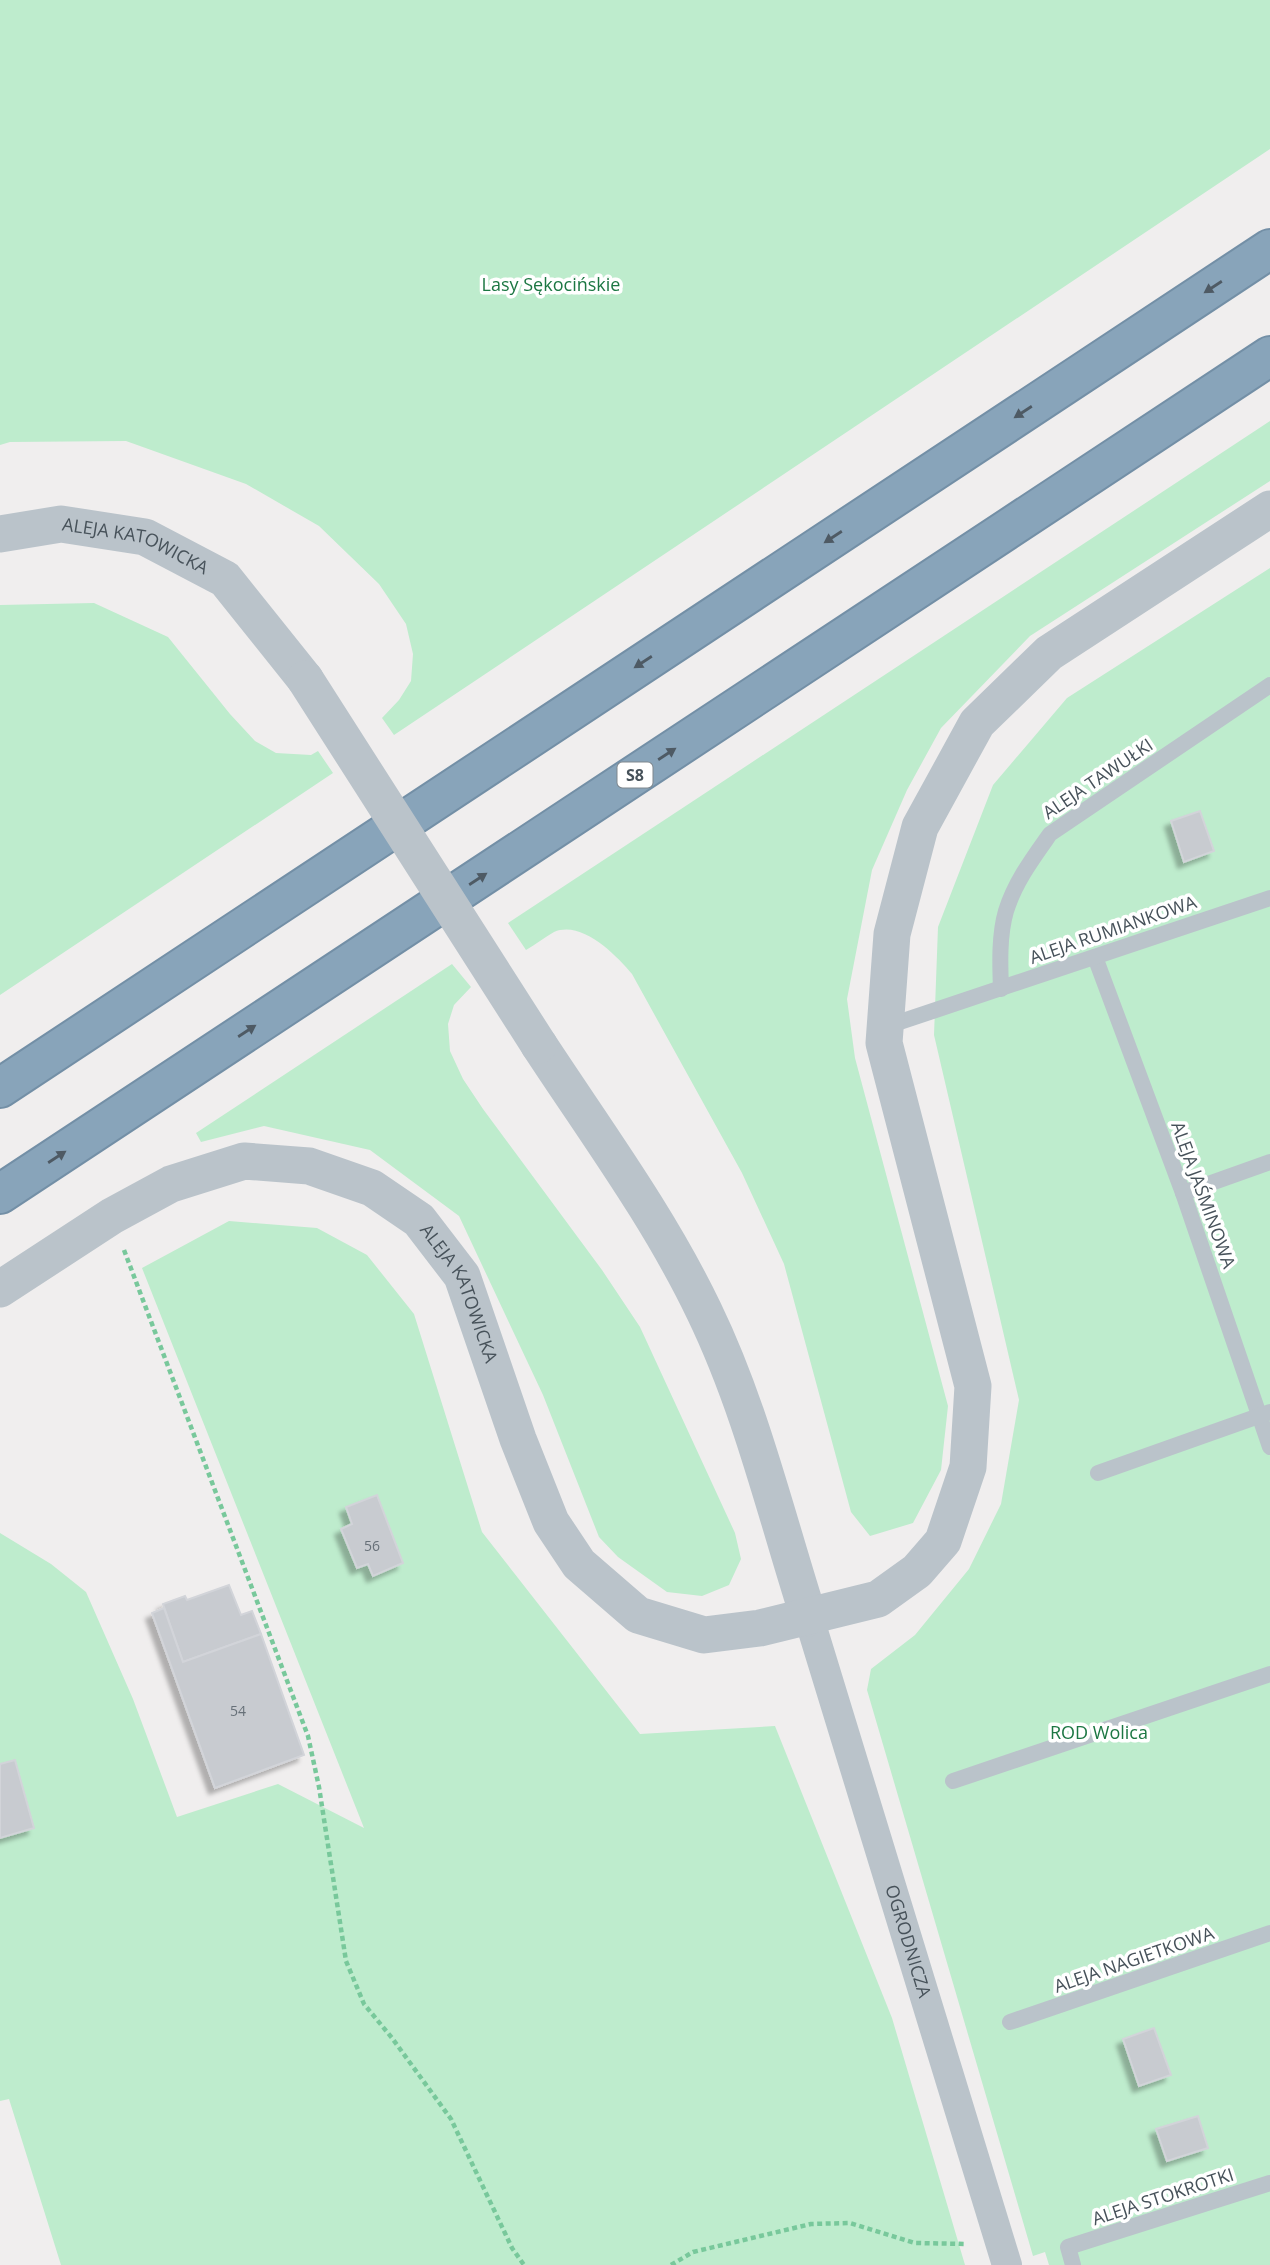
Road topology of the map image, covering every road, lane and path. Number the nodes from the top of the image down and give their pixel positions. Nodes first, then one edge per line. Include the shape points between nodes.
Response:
1 (1270, 249) edge
2 (1270, 356) edge
3 (1270, 509) edge
4 (0, 534) edge
5 (1270, 685) edge
6 (1270, 898) edge
7 (1096, 957) junction
8 (1001, 989) junction
9 (886, 1027) junction
10 (0, 1088) edge
11 (1270, 1162) edge
12 (1182, 1193) junction
13 (0, 1194) edge
14 (0, 1289) edge
15 (139, 1292) dead end
16 (1264, 1413) edge
17 (1270, 1447) edge
18 (1098, 1473) dead end
19 (809, 1618) junction
20 (1270, 1674) edge
21 (953, 1781) dead end
22 (1270, 1933) edge
23 (1010, 2022) dead end
24 (1270, 2183) edge
25 (1005, 2255) edge
26 (524, 2265) edge
27 (671, 2265) edge
28 (1073, 2265) edge

1 -> 10 highway
13 -> 2 highway, S8
3 - 9 street, ALEJA KATOWICKA via 1049,653 977,723 920,827 892,933
4 - 19 street, ALEJA KATOWICKA, bridge via 61,524 145,537 225,579 305,679 663,1233 705,1312 741,1401
5 - 8 lane, ALEJA TAWUŁKI via 1050,834 1025,870 1006,912
6 - 7 lane, ALEJA RUMIANKOWA
7 - 8 lane, ALEJA RUMIANKOWA
7 - 12 lane, ALEJA JAŚMINOWA
8 - 9 lane, ALEJA RUMIANKOWA
9 - 19 street, ALEJA KATOWICKA via 884,1043 973,1386 968,1467 943,1541 917,1571 878,1599
11 - 12 lane
12 - 16 lane, ALEJA JAŚMINOWA
14 - 19 street, ALEJA KATOWICKA via 112,1216 171,1184 244,1161 309,1166 372,1188 419,1220 462,1276 517,1439 551,1522 579,1564 638,1615 704,1635
15 - 26 path via 308,1736 346,1961 364,2004 451,2119
16 - 17 lane, ALEJA JAŚMINOWA
16 - 18 lane
19 - 25 street, OGRODNICZA
20 - 21 lane
22 - 23 lane, ALEJA NAGIETKOWA
24 - 28 lane, ALEJA STOKROTKI via 1068,2247
25 - 27 path via 915,2243 850,2223 811,2224 693,2252

